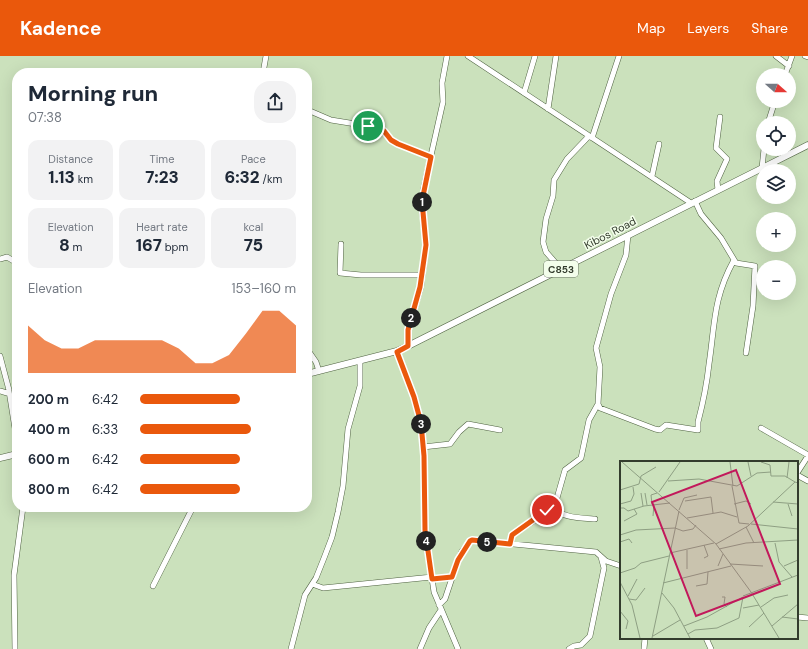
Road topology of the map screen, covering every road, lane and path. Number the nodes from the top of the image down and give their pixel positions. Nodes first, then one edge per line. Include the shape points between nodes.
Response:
1 (266, 56) edge
2 (447, 56) edge
3 (468, 56) edge
4 (535, 56) edge
5 (556, 56) edge
6 (619, 56) edge
7 (776, 56) edge
8 (792, 56) edge
9 (805, 56) edge
10 (808, 57) edge
11 (789, 66) joint
12 (265, 68) edge
13 (524, 93) junction
14 (548, 110) junction
15 (312, 112) edge
16 (720, 118) dead end
17 (591, 137) junction
18 (659, 144) dead end
19 (808, 145) edge
20 (431, 157) junction
21 (770, 164) edge
22 (756, 171) edge
23 (652, 176) junction
24 (718, 190) junction
25 (693, 202) junction
26 (628, 235) junction
27 (341, 244) dead end
28 (0, 259) edge
29 (12, 260) edge
30 (734, 260) junction
31 (561, 269) junction
32 (422, 275) junction
33 (408, 346) junction
34 (397, 352) junction
35 (746, 353) dead end
36 (0, 356) edge
37 (312, 356) edge
38 (360, 361) junction
39 (319, 371) junction
40 (312, 373) edge
41 (0, 391) edge
42 (9, 391) junction
43 (598, 404) junction
44 (12, 410) edge
45 (761, 428) dead end
46 (500, 430) dead end
47 (423, 447) junction
48 (12, 455) edge
49 (808, 456) edge
50 (0, 458) edge
51 (798, 472) edge
52 (798, 475) edge
53 (808, 481) edge
54 (550, 507) junction
55 (22, 512) edge
56 (190, 512) edge
57 (595, 519) dead end
58 (510, 544) junction
59 (600, 556) junction
60 (620, 566) edge
61 (452, 577) junction
62 (432, 578) junction
63 (312, 584) junction
64 (153, 586) dead end
65 (440, 608) junction
66 (798, 617) edge
67 (808, 618) edge
68 (646, 639) edge
69 (706, 639) edge
70 (581, 647) edge
71 (16, 649) edge
72 (291, 649) edge
73 (420, 649) edge
74 (458, 649) edge
75 (569, 649) edge
76 (644, 649) edge
77 (711, 649) edge

1 - 12 street
2 - 20 street via 442,83 443,102
3 - 13 street
4 - 13 street
5 - 14 street
6 - 17 street
7 - 11 street
8 - 11 street
9 - 10 street
13 - 14 street
14 - 17 street
15 - 20 street via 331,120 379,130 398,144
16 - 24 street via 716,148 727,159 717,181
17 - 23 street
17 - 31 street via 567,159 554,180 543,242 546,252
18 - 23 street
19 - 21 main road, Kibos Road / C853
20 - 32 street via 422,201 426,245
22 - 24 main road, Kibos Road / C853
23 - 25 street
24 - 25 main road, Kibos Road / C853
25 - 26 main road, Kibos Road / C853
25 - 30 street
26 - 31 main road, Kibos Road / C853
26 - 43 street via 626,255 611,294 596,348 600,367
27 - 32 street via 340,273
28 - 29 street via 7,257
30 - 35 street via 739,264 755,267
30 - 43 street via 714,315 698,430 666,425 660,430 655,429 605,410
31 - 33 main road, Kibos Road / C853
32 - 33 street via 408,330
33 - 34 main road, Kibos Road / C853
34 - 38 main road, Kibos Road / C853
34 - 47 street via 418,412
36 - 42 street
37 - 39 street
38 - 39 main road, Kibos Road / C853
38 - 63 street via 360,386 348,429 339,506 332,537
39 - 40 main road, Kibos Road / C853
41 - 42 street
42 - 44 street
43 - 54 street via 589,420 581,458 565,470 557,498
45 - 49 street
46 - 47 street via 471,423 459,432 450,444
47 - 62 street via 425,530
48 - 50 main road
49 - 51 street
52 - 53 street
54 - 57 street via 558,513 572,517
54 - 58 street via 512,535
55 - 71 street via 14,579
56 - 64 street
58 - 59 street via 589,551
58 - 61 street via 472,540 462,551
59 - 60 street
59 - 70 street via 604,568 590,636
61 - 62 street
61 - 65 street
62 - 63 street via 323,588
62 - 65 street
63 - 72 street via 300,610
65 - 73 street
65 - 74 street
66 - 67 street
68 - 76 street
69 - 77 street
70 - 75 street via 574,646

